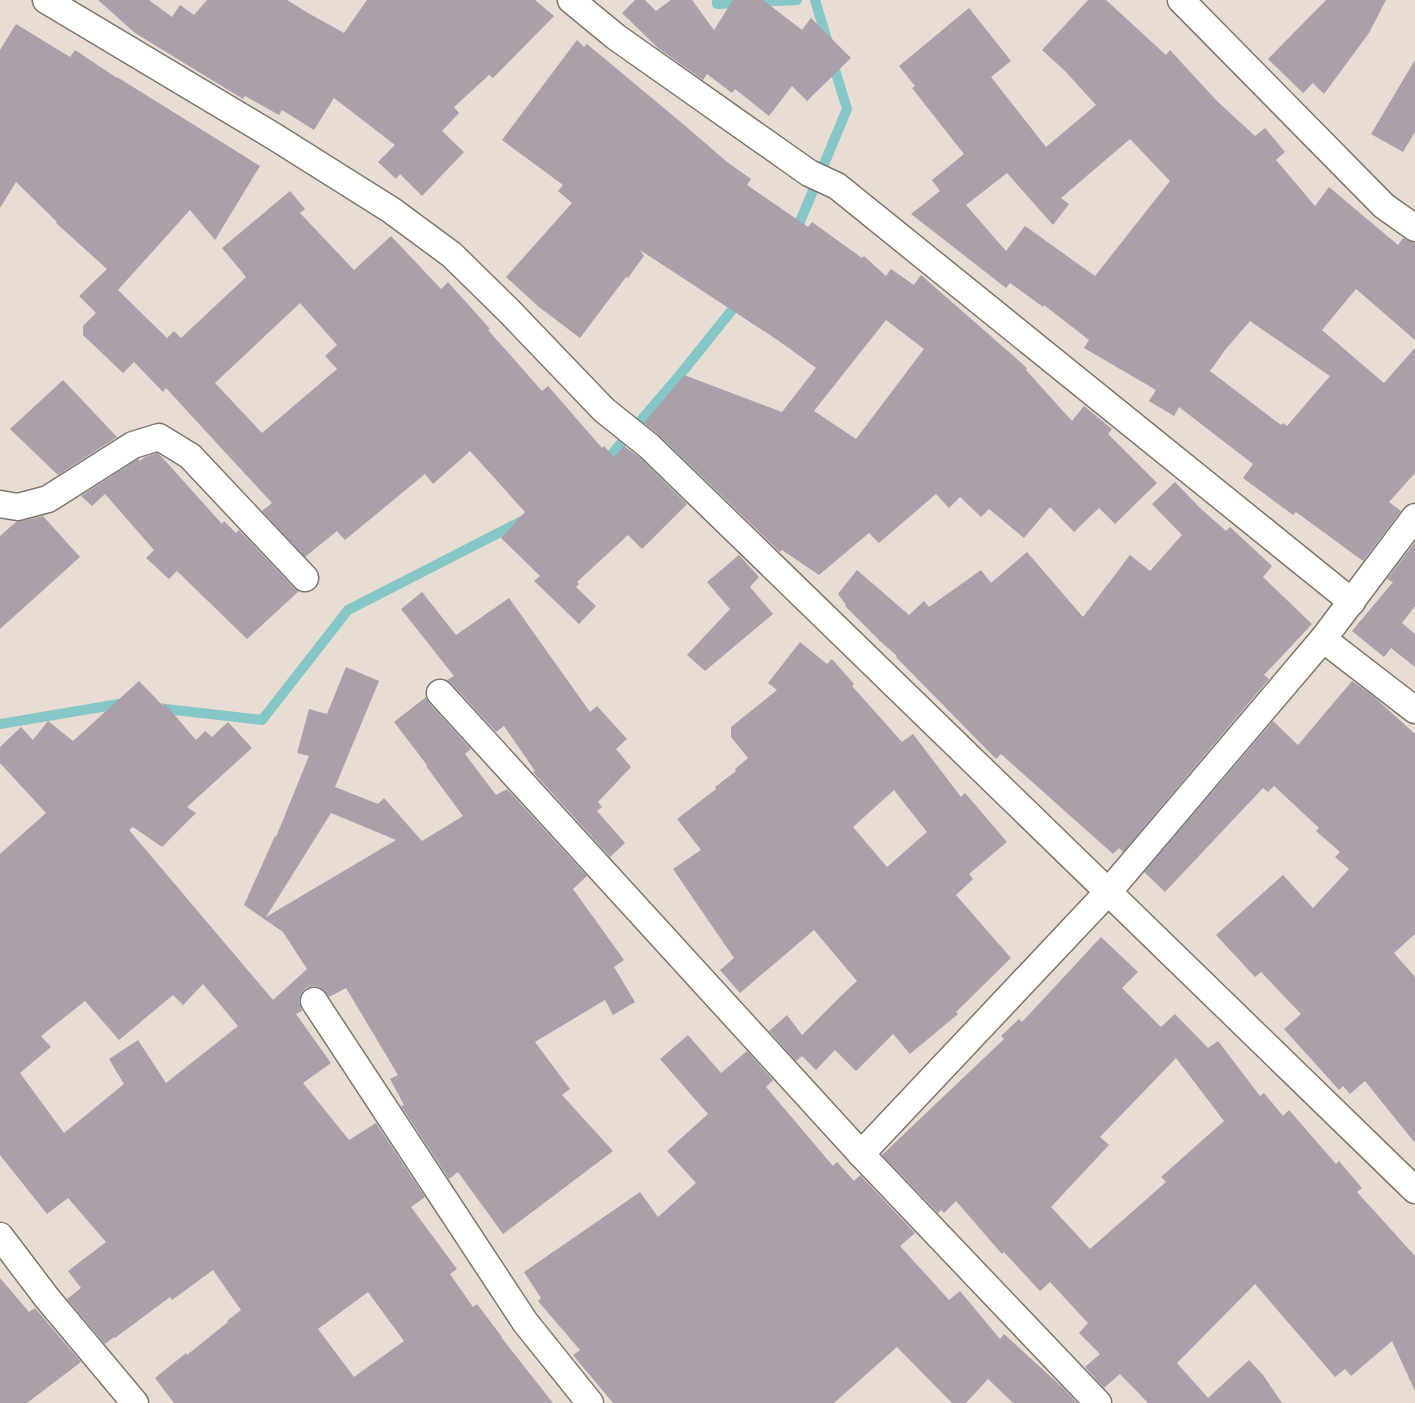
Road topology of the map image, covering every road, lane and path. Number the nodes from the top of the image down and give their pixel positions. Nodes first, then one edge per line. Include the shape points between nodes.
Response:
1 (46, 0) edge
2 (571, 0) edge
3 (1181, 0) edge
4 (1415, 228) edge
5 (0, 504) edge
6 (1415, 518) edge
7 (305, 578) dead end
8 (1352, 602) junction
9 (1323, 639) junction
10 (440, 693) dead end
11 (1415, 710) edge
12 (1108, 891) junction
13 (314, 1002) dead end
14 (862, 1154) junction
15 (1415, 1190) edge
16 (0, 1236) edge
17 (135, 1403) edge
18 (590, 1403) edge
19 (1098, 1403) edge

1 - 12 street via 275,137 390,210 452,256 604,410 649,446
2 - 8 street via 616,37 809,173 837,186
3 - 4 street via 1384,206
5 - 7 street via 18,507 48,499 133,446 159,437 190,456
6 - 8 street
8 - 9 street
9 - 11 street
9 - 12 street
10 - 14 street
12 - 14 street
12 - 15 street
13 - 18 street via 525,1322
14 - 19 street
16 - 17 street

